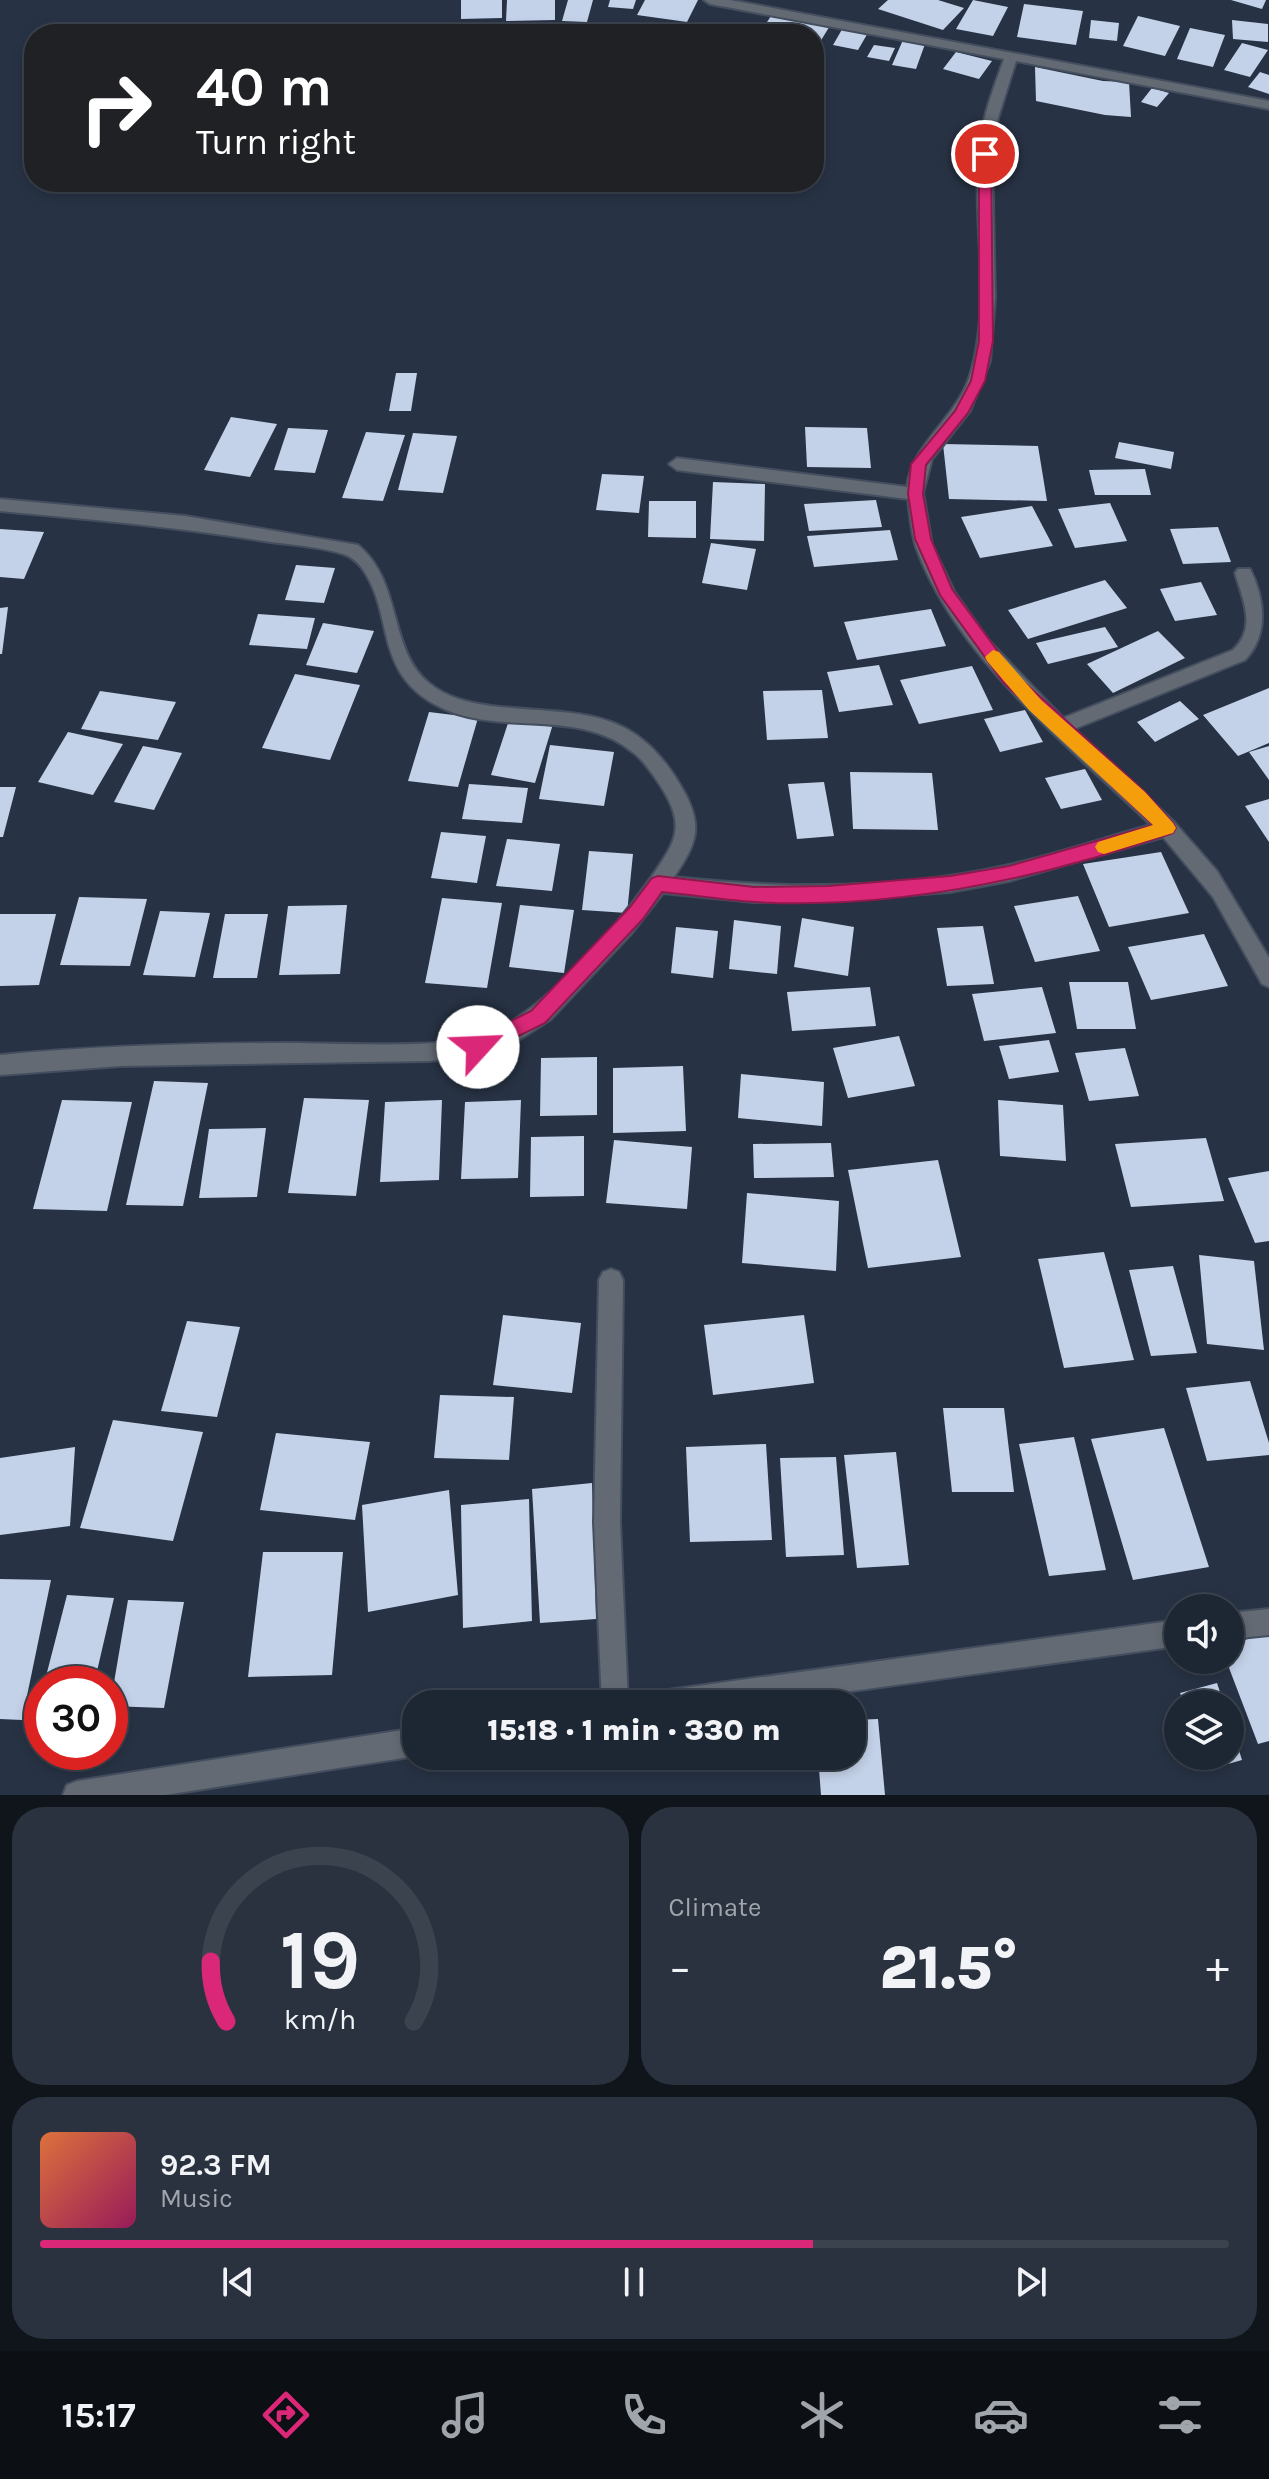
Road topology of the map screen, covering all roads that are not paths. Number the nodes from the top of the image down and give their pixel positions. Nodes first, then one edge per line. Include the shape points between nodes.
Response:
1 (710, 0) edge
2 (1011, 57) junction
3 (1269, 105) edge
4 (677, 464) dead end
5 (915, 494) junction
6 (0, 505) edge
7 (1244, 573) dead end
8 (1060, 727) junction
9 (1167, 828) junction
10 (658, 884) junction
11 (1269, 978) edge
12 (0, 1065) edge
13 (611, 1280) dead end
14 (1269, 1622) edge
15 (1244, 1625) edge
16 (1164, 1635) edge
17 (614, 1690) edge
18 (763, 1690) edge
19 (402, 1744) edge
20 (77, 1795) edge

1 - 2 street
2 - 3 street
2 - 5 street via 995,100 985,154 986,341 978,381 961,413 919,464
4 - 5 street
5 - 8 street via 923,539 945,591 1008,677
6 - 10 street via 185,522 312,540 361,553 372,568 405,665 421,688 448,703 605,726 644,751 670,784 687,822 680,850
7 - 8 street via 1257,624 1252,647
8 - 9 street
9 - 10 street via 1009,873 950,884 754,894
9 - 11 street via 1202,866
10 - 12 street via 538,1017 478,1047 120,1055
13 - 17 street via 607,1522
14 - 15 street
16 - 18 street
19 - 20 street

